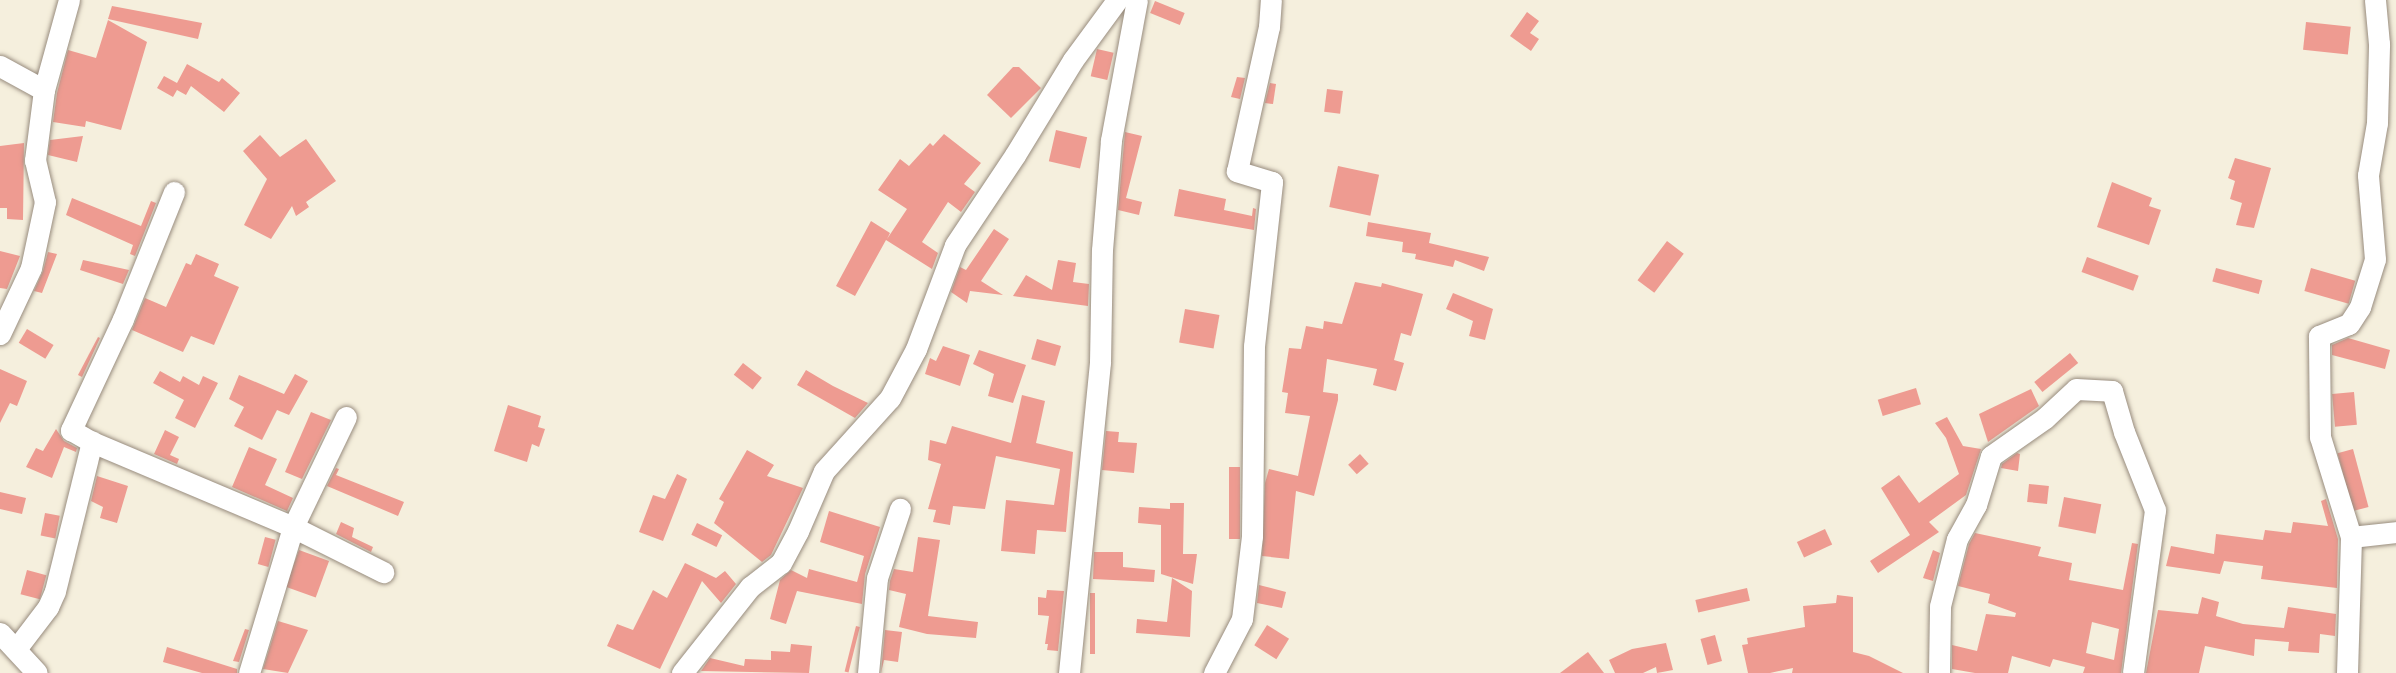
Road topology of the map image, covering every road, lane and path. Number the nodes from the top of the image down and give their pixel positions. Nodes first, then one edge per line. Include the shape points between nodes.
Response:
1 (69, 0) edge
2 (1117, 0) edge
3 (1137, 0) edge
4 (1271, 0) edge
5 (2374, 0) edge
6 (0, 66) edge
7 (44, 90) junction
8 (2386, 127) edge
9 (174, 192) dead end
10 (0, 334) edge
11 (346, 417) dead end
12 (92, 442) junction
13 (900, 509) dead end
14 (293, 526) junction
15 (2394, 526) edge
16 (2351, 537) junction
17 (382, 572) dead end
18 (0, 633) edge
19 (16, 649) junction
20 (37, 673) edge
21 (249, 673) edge
22 (682, 673) edge
23 (868, 673) edge
24 (1069, 673) edge
25 (1214, 673) edge
26 (1939, 673) edge
27 (2133, 673) edge
28 (2347, 673) edge

1 - 7 street
2 - 22 street via 1073,60 955,245 916,349 890,398 824,471 781,563 750,587
3 - 24 street via 1111,140 1102,250 1100,362
4 - 25 street via 1269,27 1237,171 1272,182 1254,346 1252,536 1242,619
5 - 8 street
6 - 7 street
7 - 10 street via 35,160 45,202 31,268
8 - 16 street via 2368,175 2374,259 2360,307 2349,324 2319,336 2320,436
9 - 12 street via 123,319 71,430
11 - 14 street
12 - 14 street
12 - 19 street via 55,591 48,607
13 - 23 street via 877,578
14 - 17 street
14 - 21 street
15 - 16 street
16 - 28 street
18 - 19 street
19 - 20 street
26 - 27 street via 1940,606 1957,539 1976,505 1991,456 2045,418 2076,389 2112,391 2155,510

